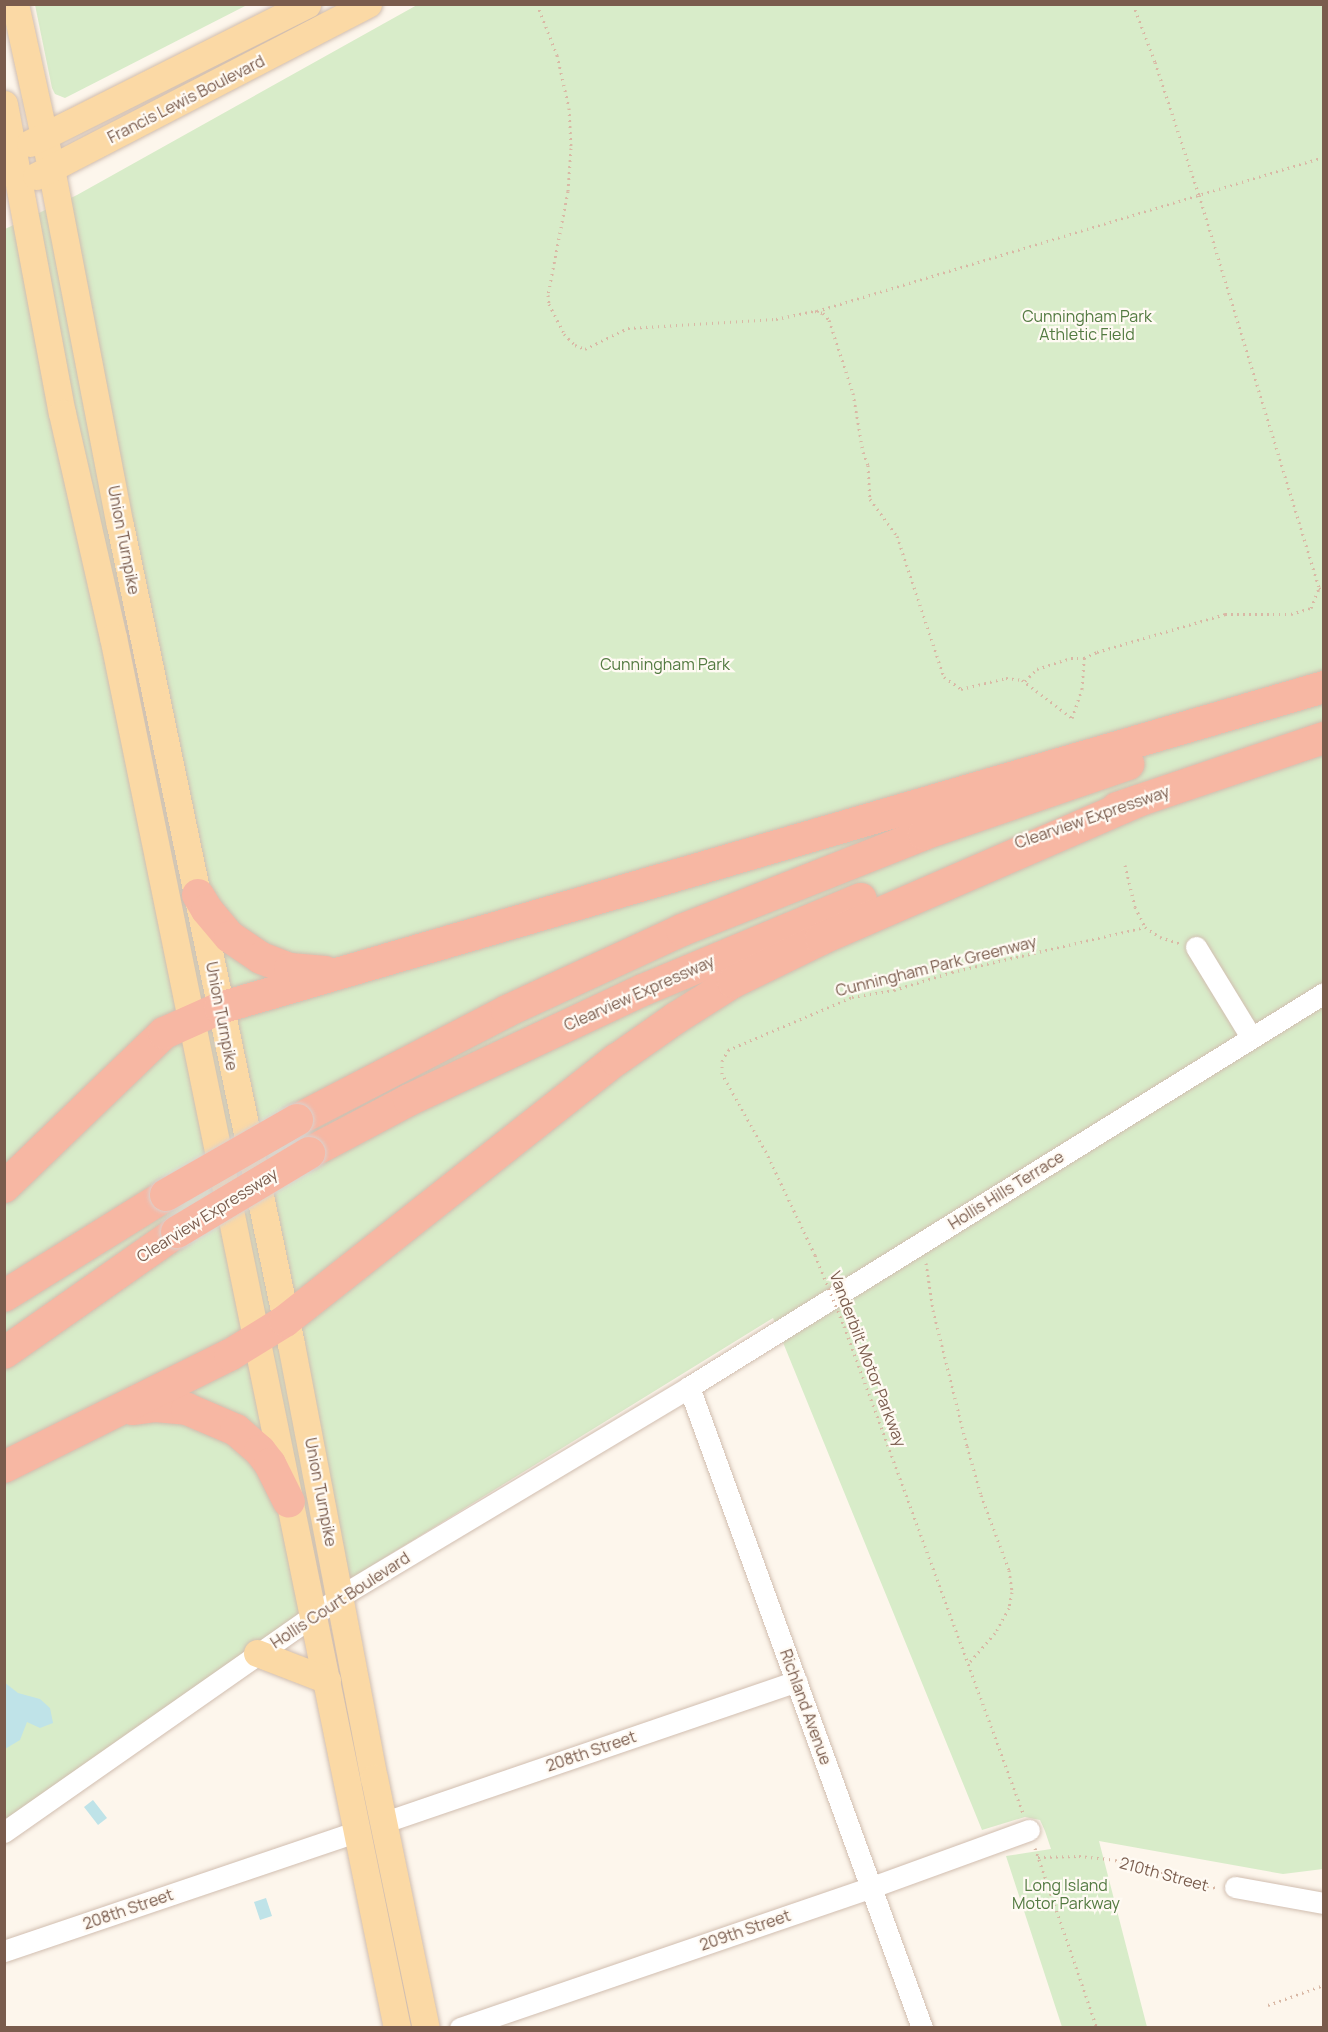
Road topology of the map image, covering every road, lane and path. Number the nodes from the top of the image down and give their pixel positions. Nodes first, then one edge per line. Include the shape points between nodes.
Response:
1 (15, 4) edge
2 (307, 4) edge
3 (368, 4) edge
4 (537, 4) edge
5 (1133, 4) edge
6 (4, 104) edge
7 (45, 135) junction
8 (9, 153) edge
9 (1323, 157) edge
10 (51, 168) junction
11 (12, 189) edge
12 (1199, 195) junction
13 (815, 311) junction
14 (1319, 588) junction
15 (1323, 591) edge
16 (1084, 658) junction
17 (1025, 681) junction
18 (1323, 687) edge
19 (1323, 694) edge
20 (1323, 738) edge
21 (1138, 801) junction
22 (1125, 865) dead end
23 (198, 895) junction
24 (1145, 927) junction
25 (1196, 947) joint
26 (359, 968) junction
27 (1323, 993) edge
28 (220, 1008) junction
29 (190, 1020) junction
30 (1251, 1037) junction
31 (722, 1074) joint
32 (4, 1187) edge
33 (925, 1262) dead end
34 (4, 1296) edge
35 (285, 1321) junction
36 (255, 1339) junction
37 (4, 1353) edge
38 (689, 1387) junction
39 (100, 1420) junction
40 (4, 1467) edge
41 (289, 1502) junction
42 (342, 1595) junction
43 (313, 1618) junction
44 (257, 1653) junction
45 (968, 1664) junction
46 (327, 1680) junction
47 (797, 1681) junction
48 (385, 1822) junction
49 (1029, 1830) junction
50 (4, 1832) edge
51 (355, 1832) junction
52 (1038, 1857) junction
53 (872, 1887) junction
54 (1235, 1887) joint
55 (1323, 1903) edge
56 (4, 1951) edge
57 (1323, 1985) edge
58 (1268, 2004) dead end
59 (397, 2028) edge
60 (426, 2028) edge
61 (460, 2028) edge
62 (922, 2028) edge
63 (1097, 2028) edge

1 - 7 main road, Union Turnpike
2 - 7 main road, Francis Lewis Boulevard
3 - 10 main road, Francis Lewis Boulevard
4 - 13 path via 557,55 569,108 569,177 548,295 564,334 574,345 585,349 628,328 776,319
5 - 12 path
6 - 8 main road, Union Turnpike
7 - 8 main road, Francis Lewis Boulevard
7 - 10 main road, Union Turnpike
8 - 11 main road, Union Turnpike
9 - 12 path
10 - 11 main road, Francis Lewis Boulevard
10 - 23 main road, Union Turnpike via 120,525
11 - 29 main road, Union Turnpike via 113,637
12 - 13 path
12 - 14 path
13 - 17 path via 829,320 853,393 868,465 870,499 897,536 944,677 961,690 1006,678
14 - 15 path
14 - 16 path via 1311,608 1291,614 1225,614
16 - 17 path via 1037,669
16 - 17 path via 1082,689 1072,718
18 - 26 highway
19 - 34 highway, bridge via 924,834 744,903 507,1011 297,1120 166,1195
20 - 21 highway, Clearview Expressway
21 - 35 highway via 821,939 706,999 616,1060
21 - 37 highway, Clearview Expressway, bridge via 890,888 759,939 484,1064 309,1152 177,1232
22 - 24 path via 1135,907
23 - 26 highway via 230,937 261,958 305,972
23 - 28 main road, Union Turnpike
24 - 25 path via 1160,937
24 - 31 path, Cunningham Park Greenway via 852,997 728,1050 722,1061
25 - 30 street
26 - 28 highway
27 - 30 street, Hollis Hills Terrace
28 - 29 highway
28 - 35 main road, Union Turnpike
29 - 32 highway via 164,1033 144,1050
29 - 36 main road, Union Turnpike
30 - 38 street, Hollis Hills Terrace
31 - 45 path, Vanderbilt Motor Parkway, bridge via 815,1255
33 - 45 path via 967,1446 1009,1570 1012,1592 1009,1608 995,1633
35 - 36 highway
35 - 42 main road, Union Turnpike
36 - 39 highway
36 - 41 main road, Union Turnpike
38 - 42 street, Hollis Court Boulevard
38 - 47 street, Richland Avenue
39 - 40 highway
39 - 41 highway via 155,1406 205,1414 236,1430 260,1451
41 - 43 main road, Union Turnpike
42 - 43 street, Hollis Court Boulevard
42 - 48 main road, Union Turnpike
43 - 44 street, Hollis Court Boulevard
43 - 46 main road, Union Turnpike
44 - 46 main road
44 - 50 street, Hollis Court Boulevard
45 - 49 path, Vanderbilt Motor Parkway
46 - 51 main road, Union Turnpike
47 - 48 street, 208th Street
47 - 53 street, Richland Avenue
48 - 60 main road, Union Turnpike
49 - 52 path, Vanderbilt Motor Parkway
49 - 53 street, 209th Street
51 - 56 street, 208th Street
51 - 59 main road, Union Turnpike
52 - 54 path, 210th Street via 1115,1860 1221,1889
52 - 63 path, Vanderbilt Motor Parkway
53 - 61 street, 209th Street
53 - 62 street, Richland Avenue
54 - 55 street
57 - 58 path

